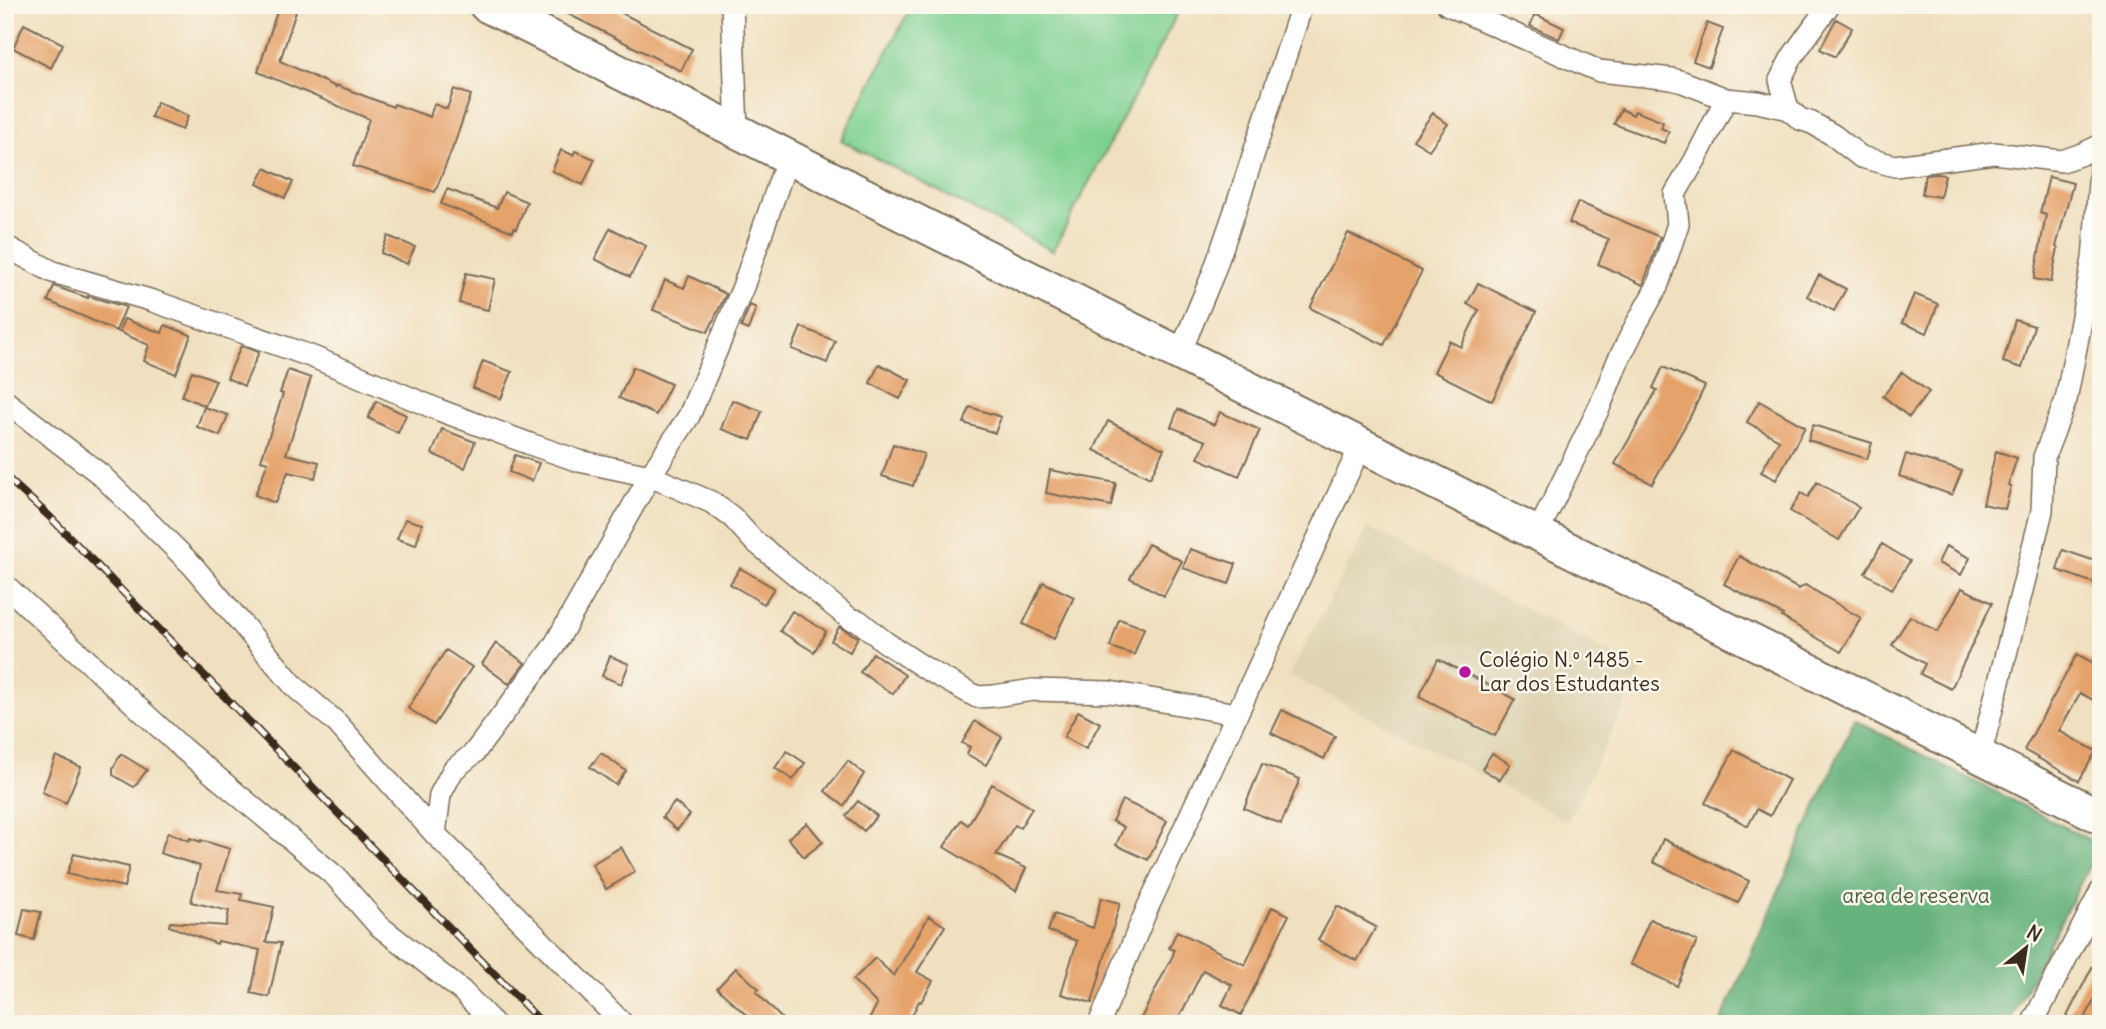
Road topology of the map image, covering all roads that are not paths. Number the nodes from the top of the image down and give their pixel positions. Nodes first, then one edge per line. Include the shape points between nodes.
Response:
1 (486, 5) edge
2 (732, 5) edge
3 (1302, 5) edge
4 (1448, 5) edge
5 (1829, 5) edge
6 (1726, 99) junction
7 (1788, 109) junction
8 (737, 131) junction
9 (2101, 145) edge
10 (788, 157) junction
11 (2101, 157) edge
12 (5, 246) edge
13 (1180, 353) junction
14 (5, 401) edge
15 (1361, 445) junction
16 (650, 476) junction
17 (1537, 534) junction
18 (5, 584) edge
19 (1237, 714) junction
20 (1980, 757) junction
21 (2101, 817) edge
22 (435, 834) junction
23 (2101, 891) edge
24 (494, 1024) edge
25 (623, 1024) edge
26 (1099, 1024) edge
27 (2032, 1024) edge

1 - 8 main road
2 - 8 street
3 - 13 street via 1217,263
4 - 6 street via 1599,71 1672,79
5 - 7 street via 1780,80
6 - 7 street
6 - 17 street via 1675,194 1678,225 1657,287
7 - 9 street via 1861,156 1895,166 1994,153 2062,160
8 - 10 main road
10 - 13 main road
10 - 16 street via 743,287 689,416
11 - 20 street via 2093,259 2066,400 2044,457 2042,511
12 - 16 street via 53,272 153,301 313,357 530,444 579,461
13 - 15 main road
14 - 22 street via 100,474 193,566 295,687 337,723
15 - 17 main road
15 - 19 street
16 - 19 street via 711,502 850,619 976,697 1033,690 1110,692
16 - 22 street via 554,646 474,753 453,770 440,795
17 - 20 main road
18 - 24 street via 182,748 336,877 378,925 462,991
19 - 26 street
20 - 21 main road
22 - 25 street
23 - 27 street

